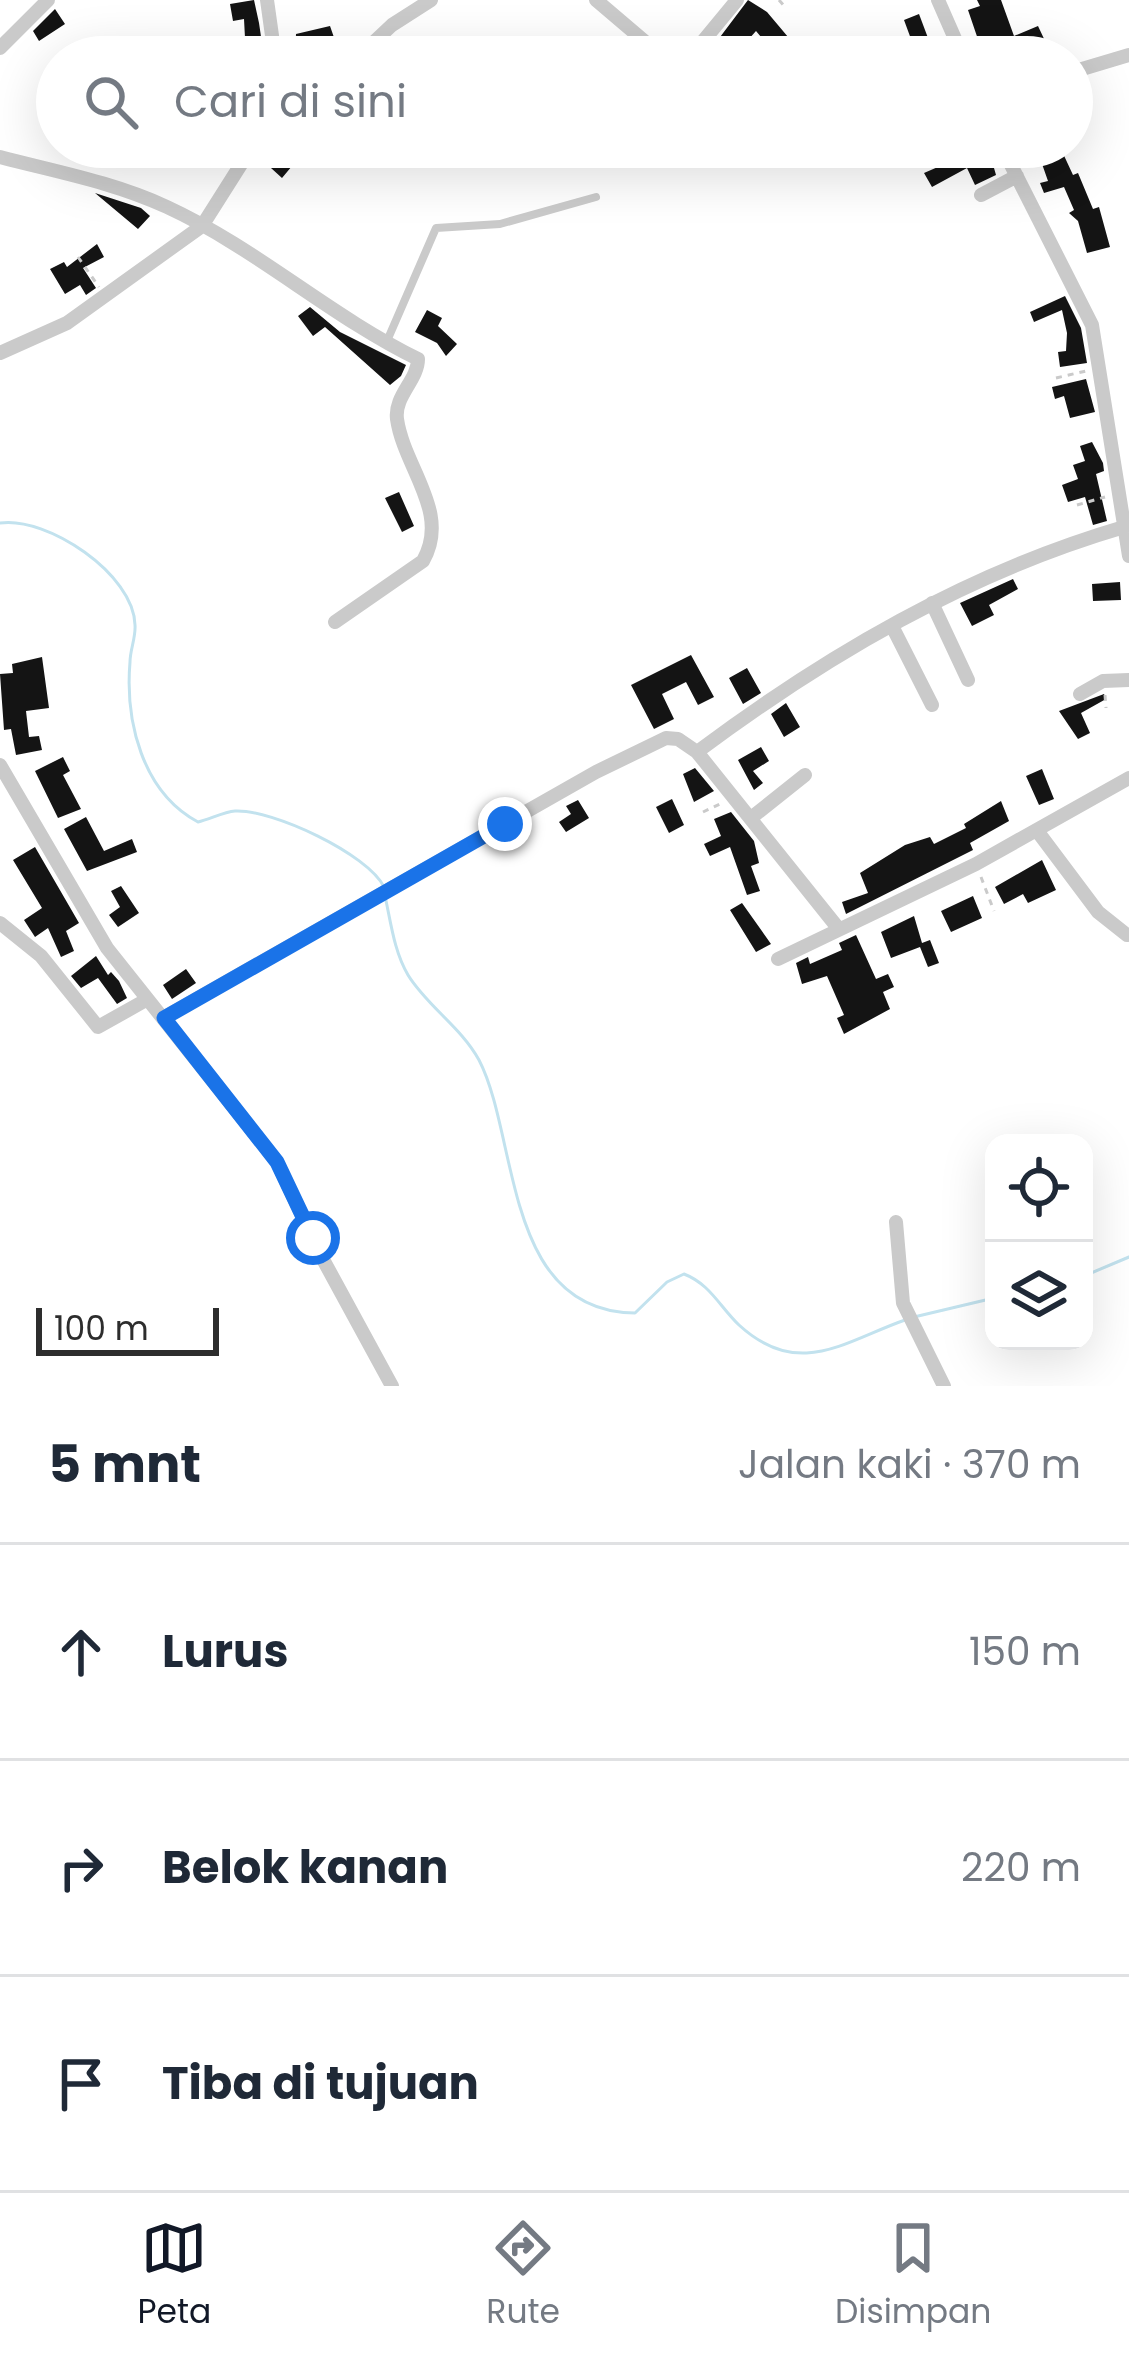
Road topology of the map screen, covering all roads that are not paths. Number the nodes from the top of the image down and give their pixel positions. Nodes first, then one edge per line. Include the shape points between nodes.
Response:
1 (48, 0) edge
2 (267, 0) edge
3 (430, 0) edge
4 (596, 0) edge
5 (737, 0) edge
6 (939, 0) edge
7 (272, 36) edge
8 (380, 36) edge
9 (638, 36) edge
10 (707, 36) edge
11 (954, 36) edge
12 (0, 48) edge
13 (1129, 55) edge
14 (1093, 66) edge
15 (0, 157) edge
16 (36, 165) edge
17 (47, 168) edge
18 (239, 168) edge
19 (1013, 168) edge
20 (1017, 176) junction
21 (981, 195) dead end
22 (596, 197) dead end
23 (202, 226) junction
24 (387, 340) junction
25 (0, 353) edge
26 (1124, 527) junction
27 (1129, 556) edge
28 (932, 603) junction
29 (335, 622) dead end
30 (892, 626) junction
31 (968, 680) dead end
32 (1129, 680) edge
33 (1080, 694) dead end
34 (932, 705) dead end
35 (697, 752) junction
36 (0, 765) edge
37 (805, 775) dead end
38 (1129, 778) edge
39 (752, 818) junction
40 (1037, 832) junction
41 (0, 922) edge
42 (838, 928) junction
43 (1126, 935) edge
44 (778, 959) dead end
45 (146, 1000) junction
46 (164, 1018) junction
47 (896, 1222) dead end
48 (392, 1386) edge
49 (944, 1386) edge

1 - 12 street
2 - 7 street
3 - 8 street
4 - 9 street
5 - 10 street
6 - 11 street
13 - 14 street
15 - 16 street
17 - 23 street via 99,180
18 - 23 street
19 - 20 street
20 - 21 street
20 - 26 street via 1085,307
22 - 24 lane via 500,224 436,228
23 - 24 street
23 - 25 street via 46,336
24 - 29 street via 418,359 398,422 433,519 430,548 423,562
26 - 27 street
26 - 28 street
28 - 30 street
28 - 31 street
30 - 34 street
30 - 35 street
32 - 33 street via 1103,681
35 - 39 street
35 - 46 street via 666,738 596,772
36 - 45 street via 83,910
37 - 39 street
38 - 40 street
39 - 42 street
40 - 42 street
40 - 43 street via 1098,912
41 - 45 street via 41,956 98,1028
42 - 44 street
45 - 46 street
46 - 48 street via 277,1162
47 - 49 street via 903,1303

